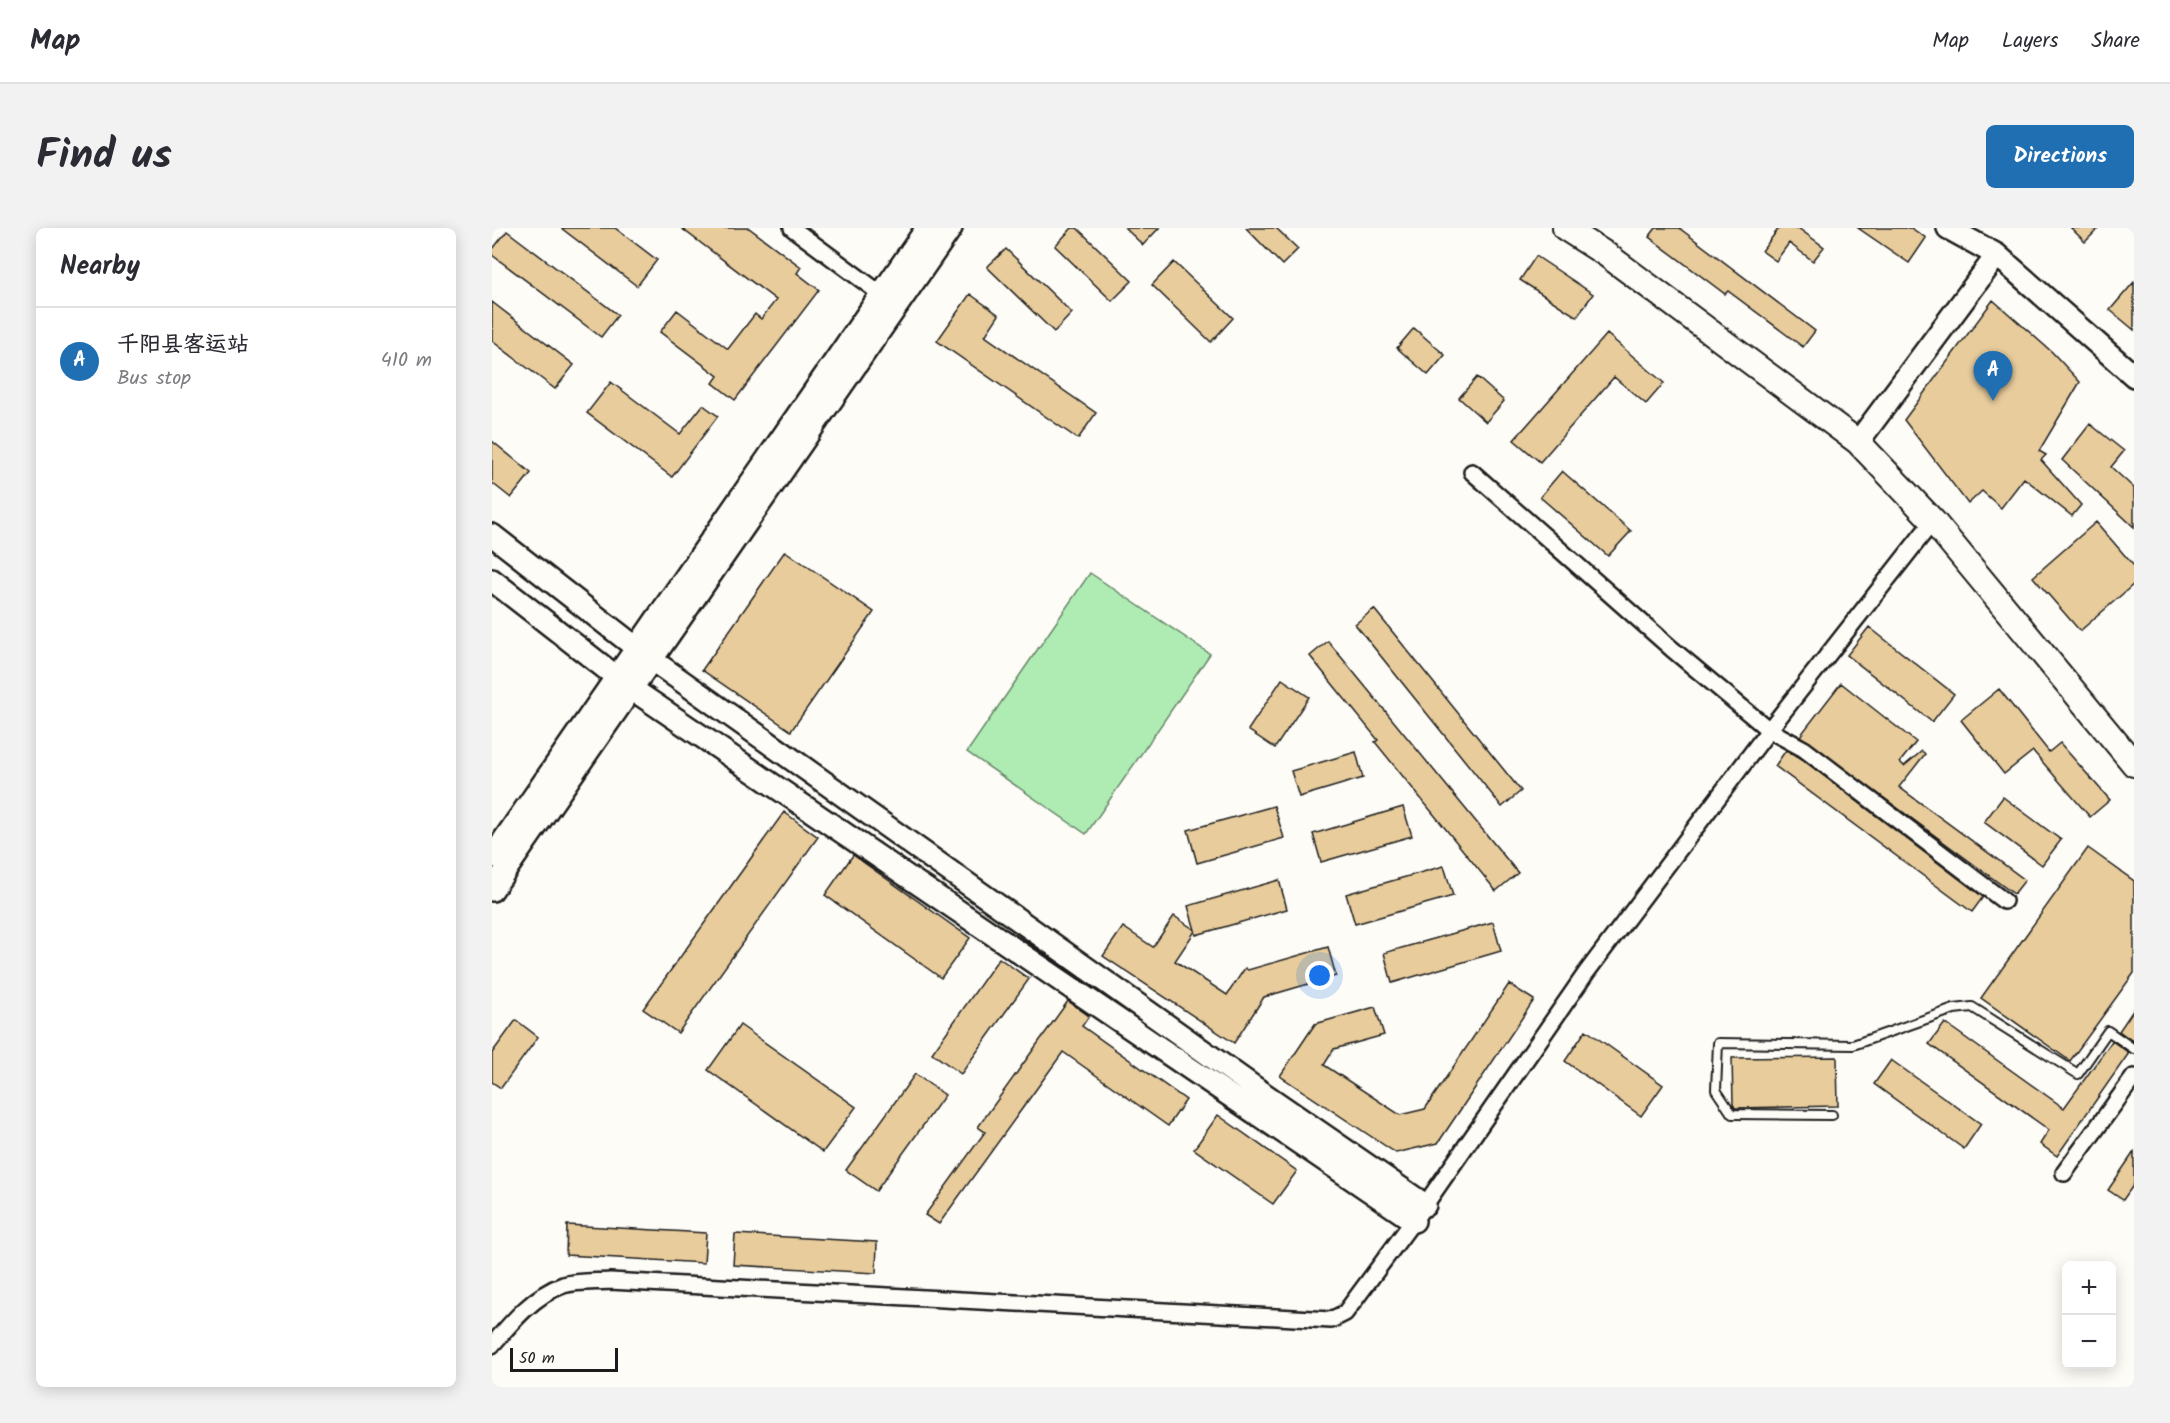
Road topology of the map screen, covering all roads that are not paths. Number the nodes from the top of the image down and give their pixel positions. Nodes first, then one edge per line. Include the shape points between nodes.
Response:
1 (792, 228) edge
2 (927, 228) edge
3 (951, 228) edge
4 (1565, 228) edge
5 (1948, 228) edge
6 (1979, 228) edge
7 (1997, 255) junction
8 (889, 300) junction
9 (2134, 376) edge
10 (1858, 442) junction
11 (1472, 472) dead end
12 (1933, 521) junction
13 (492, 535) edge
14 (492, 580) edge
15 (644, 654) junction
16 (625, 683) junction
17 (1769, 730) junction
18 (2134, 764) edge
19 (492, 857) edge
20 (492, 890) edge
21 (2004, 901) dead end
22 (2134, 1049) edge
23 (2134, 1077) edge
24 (1832, 1114) dead end
25 (2064, 1173) dead end
26 (1420, 1213) junction
27 (492, 1345) edge

1 - 8 street
2 - 8 main road
3 - 8 main road
4 - 10 main road
5 - 7 main road
6 - 7 main road
7 - 9 main road
7 - 10 main road
8 - 15 main road
10 - 12 main road
11 - 17 street
12 - 17 street
12 - 18 main road
13 - 15 main road
14 - 16 main road
15 - 16 main road
15 - 26 main road via 1234,1073
16 - 19 main road
16 - 20 main road
16 - 26 main road
17 - 21 street via 1804,748
17 - 26 street via 1586,973
22 - 24 lane via 2108,1031 2078,1074 1972,1007 1953,1009 1853,1045 1718,1043 1716,1090 1732,1114
23 - 25 street
26 - 27 street via 1345,1314 1331,1320 610,1281 563,1286 540,1298 514,1319

